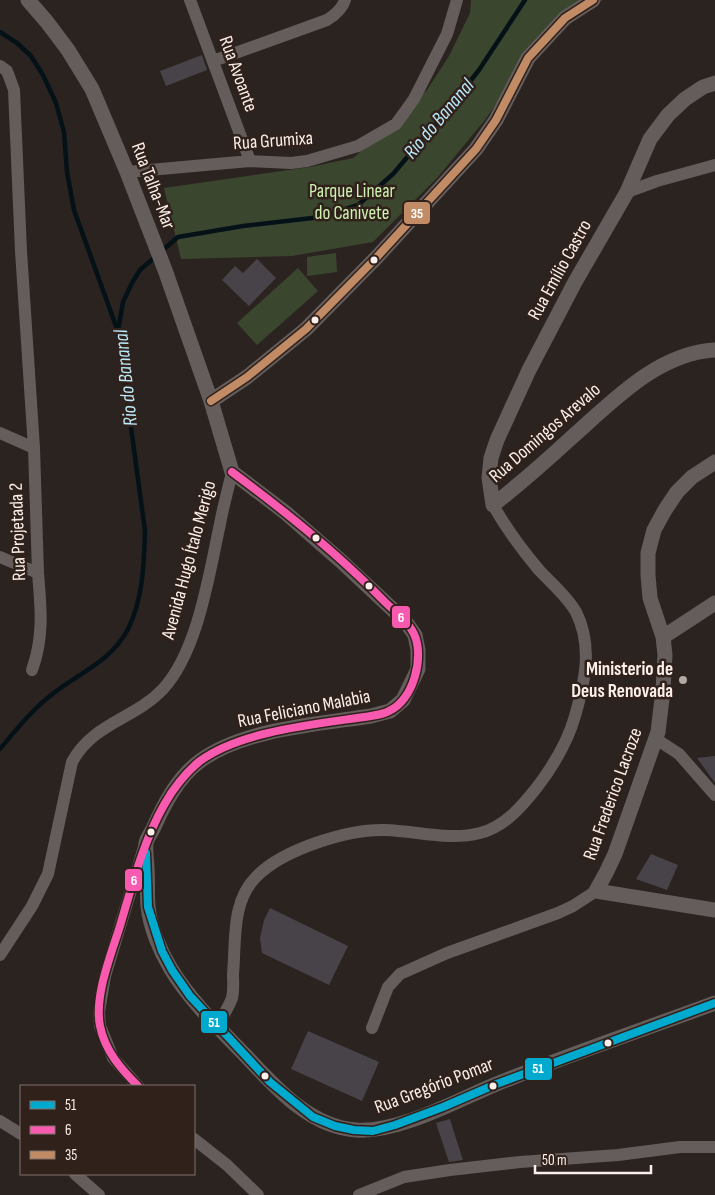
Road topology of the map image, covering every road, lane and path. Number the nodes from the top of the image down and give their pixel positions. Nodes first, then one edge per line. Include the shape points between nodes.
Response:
1 (28, 0) edge
2 (190, 0) edge
3 (345, 0) edge
4 (457, 0) edge
5 (593, 0) edge
6 (213, 61) junction
7 (0, 66) edge
8 (715, 82) edge
9 (250, 161) junction
10 (715, 165) edge
11 (127, 172) junction
12 (627, 192) junction
13 (715, 350) edge
14 (210, 401) junction
15 (0, 433) edge
16 (34, 448) junction
17 (715, 462) edge
18 (232, 472) junction
19 (493, 505) junction
20 (0, 557) edge
21 (38, 573) junction
22 (715, 603) edge
23 (663, 637) junction
24 (32, 670) dead end
25 (656, 739) junction
26 (715, 795) edge
27 (146, 843) junction
28 (596, 891) junction
29 (715, 910) edge
30 (0, 955) edge
31 (715, 1003) edge
32 (217, 1026) junction
33 (372, 1028) dead end
34 (137, 1085) edge
35 (0, 1121) edge
36 (20, 1133) edge
37 (195, 1140) edge
38 (715, 1147) edge
39 (76, 1175) edge
40 (98, 1195) edge
41 (258, 1195) edge
42 (359, 1195) edge

1 - 11 street, Rua Talha-Mar via 68,50 92,89
2 - 6 street, Rua Avoante
3 - 6 street via 336,15 327,20
4 - 9 street, Rua Grumixa via 447,34 414,99 396,124 358,146 307,161
5 - 14 street via 565,18 540,43 528,58 496,120 476,149 376,258 306,328 247,377
6 - 9 street, Rua Avoante
7 - 16 street, Rua Projetada 2 via 7,71 14,90
8 - 12 street, Rua Emílio Castro via 685,99 668,115 650,139
9 - 11 street, Rua Grumixa
10 - 12 street
11 - 14 street, Rua Talha-Mar
12 - 19 street, Rua Emílio Castro via 575,282 497,440 489,478
13 - 19 street, Rua Domingos Arevalo via 680,356 656,368 615,399
14 - 18 street, Avenida Hugo Ítalo Merigo
15 - 16 street
16 - 21 street, Rua Projetada 2
17 - 23 street, Rua Frederico Lacroze via 677,492 654,530 648,553 648,576 650,598
18 - 27 street, Rua Feliciano Malabia via 292,518 405,621 415,635 418,669 404,700 390,711 246,738 199,762 164,804
18 - 30 street, Avenida Hugo Ítalo Merigo via 201,607 183,658 174,675 154,698 89,738 77,753 72,762 48,874 32,906
19 - 32 street, Rua Domingos Arevalo via 503,524 575,611 585,640 587,657 582,691 561,750 527,799 496,827 462,836 358,831 326,839 295,852 257,875 246,889 236,920 232,997
20 - 21 street
21 - 24 street, Rua Projetada 2 via 41,635
22 - 23 street
23 - 25 street, Rua Frederico Lacroze via 663,690
25 - 26 street via 679,754
25 - 28 street, Rua Frederico Lacroze via 615,854
27 - 32 street, Rua Gregório Pomar via 148,907 162,951 190,996
27 - 34 street, Rua Feliciano Malabia via 105,976 99,1012 100,1026 113,1058
28 - 29 street
28 - 33 street, Rua Frederico Lacroze via 558,913 447,953 400,974 388,987
31 - 32 street, Rua Gregório Pomar via 373,1131 335,1126 313,1117 270,1082
35 - 36 street
37 - 41 street
38 - 42 street via 680,1147 450,1170 404,1177
39 - 40 street

